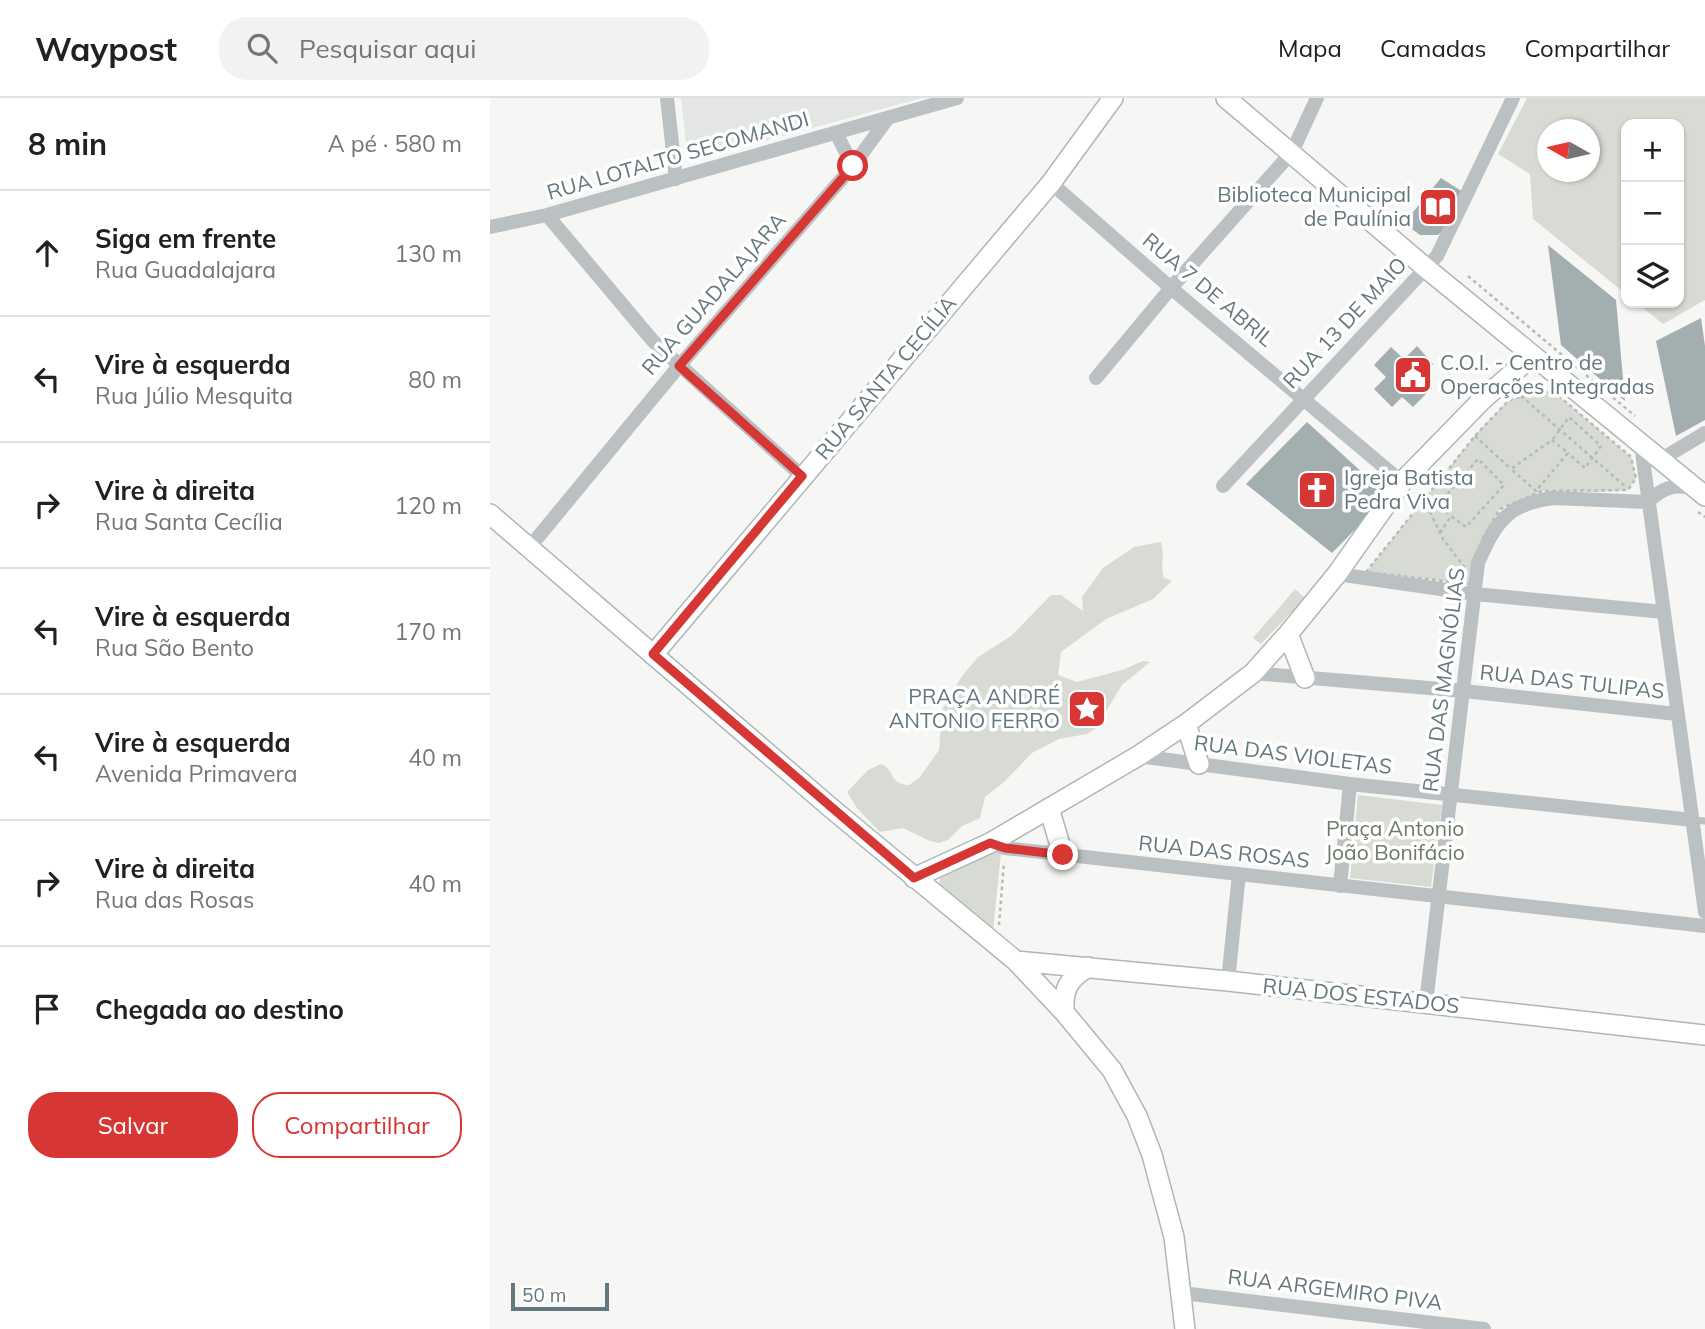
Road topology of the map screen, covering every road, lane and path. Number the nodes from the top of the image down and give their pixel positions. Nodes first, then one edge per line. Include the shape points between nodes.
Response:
1 (667, 98) edge
2 (957, 98) edge
3 (1113, 98) edge
4 (1226, 98) edge
5 (1317, 98) edge
6 (1513, 98) edge
7 (888, 118) junction
8 (836, 133) junction
9 (1292, 152) junction
10 (853, 166) junction
11 (676, 178) junction
12 (1051, 183) junction
13 (547, 215) junction
14 (490, 227) edge
15 (1426, 268) junction
16 (1468, 276) dead end
17 (1171, 288) junction
18 (1532, 356) junction
19 (679, 366) junction
20 (1096, 378) dead end
21 (1521, 396) dead end
22 (1303, 398) junction
23 (1636, 417) dead end
24 (1560, 429) junction
25 (1705, 433) edge
26 (1475, 436) junction
27 (1552, 440) junction
28 (1641, 445) junction
29 (1568, 453) junction
30 (1592, 458) junction
31 (1660, 460) junction
32 (1511, 469) junction
33 (1448, 473) dead end
34 (802, 476) junction
35 (1458, 481) junction
36 (1402, 482) junction
37 (1223, 486) dead end
38 (1628, 490) junction
39 (1701, 493) edge
40 (1424, 499) dead end
41 (1648, 502) junction
42 (490, 514) edge
43 (1451, 516) junction
44 (1440, 533) junction
45 (528, 548) junction
46 (1336, 574) junction
47 (1471, 576) junction
48 (1475, 594) junction
49 (1664, 612) junction
50 (1288, 634) junction
51 (653, 654) junction
52 (1254, 674) junction
53 (1305, 678) junction
54 (1464, 691) junction
55 (1677, 714) junction
56 (1186, 724) junction
57 (1138, 756) junction
58 (1199, 764) junction
59 (1350, 784) junction
60 (1452, 795) junction
61 (1049, 808) junction
62 (1699, 820) edge
63 (997, 845) junction
64 (1063, 855) junction
65 (1239, 874) junction
66 (914, 878) junction
67 (1340, 886) junction
68 (1439, 897) junction
69 (1705, 912) edge
70 (1705, 926) edge
71 (997, 947) junction
72 (1016, 961) junction
73 (1088, 967) junction
74 (1228, 981) junction
75 (1426, 1003) junction
76 (1064, 1012) junction
77 (1705, 1035) edge
78 (1182, 1293) junction
79 (1185, 1329) edge
80 (1484, 1329) edge

1 - 11 street
2 - 7 street, RUA LOTALTO SECOMANDI
3 - 12 street, RUA SANTA CECÍLIA
4 - 9 street
5 - 9 street
6 - 15 street, RUA 13 DE MAIO via 1437,256
7 - 8 street, RUA LOTALTO SECOMANDI
7 - 10 street, RUA GUADALAJARA
8 - 10 street
8 - 11 street, RUA LOTALTO SECOMANDI
9 - 15 street
9 - 17 street
10 - 19 street, RUA GUADALAJARA
11 - 13 street, RUA LOTALTO SECOMANDI
12 - 17 street, RUA 7 DE ABRIL
12 - 34 street, RUA SANTA CECÍLIA
13 - 14 street, RUA LOTALTO SECOMANDI
13 - 19 street
15 - 18 street
15 - 22 street, RUA 13 DE MAIO
16 - 23 path
17 - 20 street
17 - 22 street, RUA 7 DE ABRIL
18 - 28 street
18 - 36 street
19 - 34 street
19 - 45 street, RUA GUADALAJARA
21 - 24 path
22 - 36 street, RUA 7 DE ABRIL
22 - 37 street, RUA 13 DE MAIO
24 - 27 path
24 - 30 path
24 - 30 path via 1569,418 1588,434 1601,446
25 - 31 street
26 - 32 path
26 - 38 path via 1508,401 1532,392 1554,392 1631,457 1636,478
26 - 47 path via 1366,572 1469,584
27 - 29 path
27 - 32 path
28 - 31 street
28 - 41 street
29 - 30 path via 1585,468
29 - 32 path via 1536,491
30 - 38 path
31 - 39 street
33 - 35 path
34 - 51 street, RUA SANTA CECÍLIA
35 - 43 path via 1438,505
35 - 43 path via 1478,459 1504,485 1465,527
36 - 46 street
38 - 47 path via 1542,491 1500,509 1483,537
39 - 41 street via 1681,485 1658,492
40 - 44 path
41 - 48 street, RUA DAS MAGNÓLIAS via 1553,498 1524,504 1498,523 1478,563
41 - 49 street
42 - 45 street
43 - 44 path
44 - 47 path
45 - 51 street
46 - 48 street
46 - 50 street
48 - 49 street
48 - 54 street, RUA DAS MAGNÓLIAS
49 - 55 street
50 - 52 street
50 - 53 street
51 - 66 street
52 - 53 street, RUA DAS TULIPAS
52 - 56 street
53 - 54 street, RUA DAS TULIPAS
54 - 55 street, RUA DAS TULIPAS
54 - 60 street, RUA DAS MAGNÓLIAS
55 - 62 street
56 - 57 street
56 - 58 street
57 - 58 street, RUA DAS VIOLETAS
57 - 61 street
58 - 59 street, RUA DAS VIOLETAS
59 - 60 street, RUA DAS VIOLETAS
59 - 67 street
60 - 62 street, RUA DAS VIOLETAS
60 - 68 street, RUA DAS MAGNÓLIAS
61 - 63 street
61 - 64 street
62 - 69 street
63 - 64 street, RUA DAS ROSAS
63 - 66 street
63 - 71 path
64 - 65 street, RUA DAS ROSAS
65 - 67 street, RUA DAS ROSAS
65 - 74 street
66 - 71 street
67 - 68 street, RUA DAS ROSAS
68 - 70 street, RUA DAS ROSAS
68 - 75 street, RUA DAS MAGNÓLIAS
71 - 72 street
72 - 73 street, RUA DOS ESTADOS
72 - 76 street
73 - 74 street, RUA DOS ESTADOS
73 - 76 street via 1067,984
74 - 75 street, RUA DOS ESTADOS
75 - 77 street, RUA DOS ESTADOS
76 - 78 street via 1112,1070 1137,1116 1164,1196
78 - 79 street
78 - 80 street, RUA ARGEMIRO PIVA

